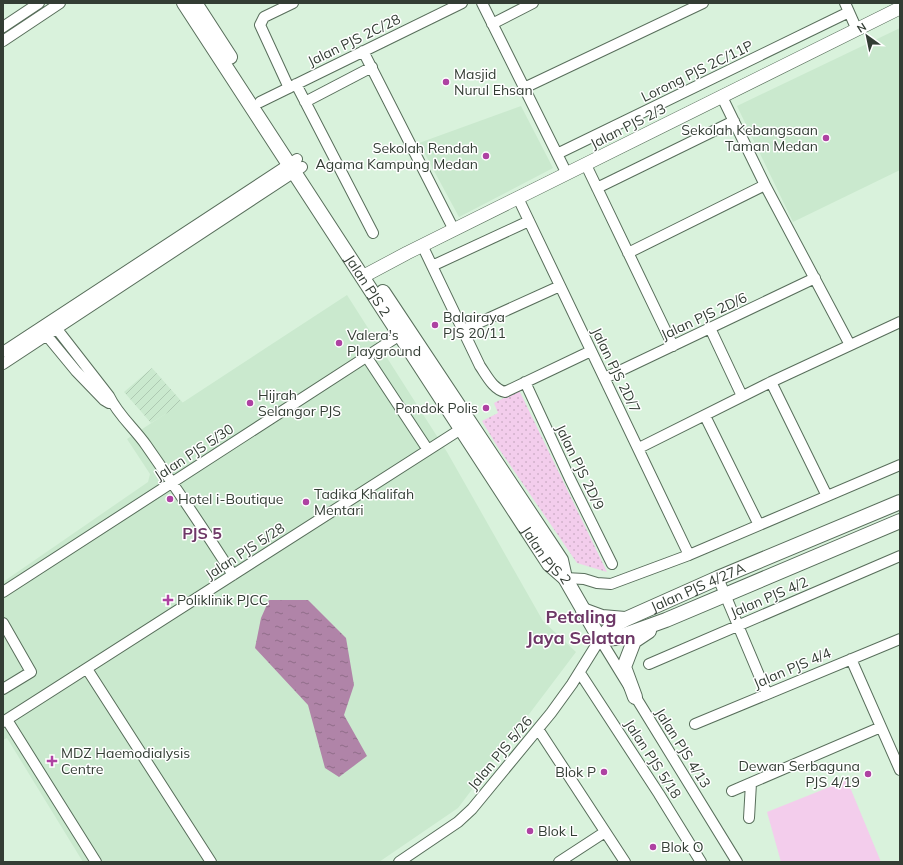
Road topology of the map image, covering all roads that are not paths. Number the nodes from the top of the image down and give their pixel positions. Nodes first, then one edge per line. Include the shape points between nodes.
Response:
1 (39, 3) edge
2 (60, 3) edge
3 (184, 3) edge
4 (195, 3) edge
5 (293, 3) edge
6 (462, 3) edge
7 (482, 3) edge
8 (533, 3) edge
9 (703, 3) edge
10 (847, 7) edge
11 (900, 8) edge
12 (492, 24) junction
13 (3, 27) edge
14 (857, 30) junction
15 (3, 41) edge
16 (363, 51) junction
17 (372, 67) junction
18 (292, 86) junction
19 (524, 88) junction
20 (722, 97) junction
21 (260, 102) junction
22 (305, 102) junction
23 (734, 120) junction
24 (557, 154) junction
25 (586, 165) junction
26 (295, 166) junction
27 (567, 174) junction
28 (765, 185) junction
29 (597, 188) junction
30 (518, 198) junction
31 (529, 221) junction
32 (454, 230) junction
33 (373, 233) dead end
34 (422, 245) junction
35 (628, 253) junction
36 (432, 266) junction
37 (366, 274) junction
38 (815, 278) junction
39 (560, 286) junction
40 (900, 322) edge
41 (54, 325) junction
42 (710, 328) junction
43 (463, 330) junction
44 (44, 331) junction
45 (400, 335) junction
46 (850, 345) junction
47 (673, 346) junction
48 (591, 351) junction
49 (3, 352) edge
50 (366, 356) junction
51 (3, 364) edge
52 (605, 378) junction
53 (525, 382) junction
54 (771, 382) junction
55 (742, 396) junction
56 (114, 406) junction
57 (705, 416) junction
58 (461, 429) junction
59 (638, 448) junction
60 (428, 450) junction
61 (900, 465) edge
62 (172, 482) junction
63 (827, 496) junction
64 (900, 502) edge
65 (900, 521) edge
66 (759, 525) junction
67 (689, 555) junction
68 (900, 556) edge
69 (612, 564) dead end
70 (233, 575) junction
71 (565, 578) junction
72 (718, 578) junction
73 (3, 592) edge
74 (726, 594) junction
75 (583, 610) junction
76 (626, 619) junction
77 (666, 620) junction
78 (3, 623) edge
79 (739, 625) junction
80 (900, 639) edge
81 (603, 644) junction
82 (851, 659) junction
83 (650, 664) dead end
84 (86, 669) junction
85 (580, 673) junction
86 (3, 689) edge
87 (768, 694) junction
88 (635, 697) junction
89 (5, 721) edge
90 (696, 724) dead end
91 (881, 727) junction
92 (538, 729) junction
93 (900, 770) edge
94 (751, 783) junction
95 (732, 791) dead end
96 (749, 818) dead end
97 (605, 832) junction
98 (96, 862) edge
99 (211, 862) edge
100 (399, 862) edge
101 (559, 862) edge
102 (625, 862) edge
103 (701, 862) edge
104 (737, 862) edge

1 - 13 street
2 - 15 street
3 - 26 main road, Jalan PJS 2
4 - 21 main road, Jalan PJS 2
5 - 18 street via 264,17 260,25
6 - 16 street, Jalan PJS 2C/28
7 - 12 street
8 - 12 street
9 - 19 street
10 - 14 street
10 - 24 street, Lorong PJS 2C/11P
11 - 14 street, Jalan PJS 2/3
12 - 19 street
14 - 20 street, Jalan PJS 2/3
16 - 17 street
16 - 18 street, Jalan PJS 2C/28
17 - 22 street
17 - 32 street
18 - 21 street, Jalan PJS 2C/28
18 - 22 street
19 - 24 street
20 - 23 street
20 - 25 street, Jalan PJS 2/3
21 - 26 main road, Jalan PJS 2
22 - 33 street
23 - 28 street
23 - 29 street
24 - 27 street
25 - 27 street, Jalan PJS 2/3
25 - 29 street
26 - 37 main road, Jalan PJS 2
26 - 41 street
27 - 30 street, Jalan PJS 2/3
28 - 35 street
28 - 38 street
29 - 35 street
30 - 31 street, Jalan PJS 2D/7
30 - 32 street, Jalan PJS 2/3
31 - 36 street
31 - 39 street, Jalan PJS 2D/7
32 - 34 street, Jalan PJS 2/3
34 - 36 street
34 - 37 street, Jalan PJS 2/3
35 - 47 street
36 - 43 street
37 - 45 main road, Jalan PJS 2
37 - 71 main road via 561,560
38 - 42 street, Jalan PJS 2D/6
38 - 46 street
39 - 43 street
39 - 48 street, Jalan PJS 2D/7
40 - 46 street
41 - 44 street
41 - 56 street
42 - 47 street, Jalan PJS 2D/6
42 - 55 street
43 - 53 street via 480,366 499,390 506,392
44 - 49 street
44 - 51 street
44 - 56 street via 76,371 104,400
45 - 50 street, Jalan PJS 5/30
45 - 58 main road, Jalan PJS 2
46 - 54 street
47 - 52 street, Jalan PJS 2D/6
48 - 52 street, Jalan PJS 2D/7
48 - 53 street
50 - 60 street
50 - 62 street, Jalan PJS 5/30
52 - 59 street, Jalan PJS 2D/7
53 - 69 street, Jalan PJS 2D/9
54 - 55 street
54 - 63 street
55 - 57 street
56 - 62 street via 142,438
57 - 59 street
57 - 66 street
58 - 60 street, Jalan PJS 5/28
58 - 71 main road, Jalan PJS 2 via 549,564
59 - 67 street, Jalan PJS 2D/7
60 - 70 street, Jalan PJS 5/28
61 - 63 street
62 - 70 street
62 - 73 street, Jalan PJS 5/30
63 - 66 street
64 - 72 main road, Jalan PJS 4/27A
65 - 74 main road, Jalan PJS 4/27A
66 - 67 street
67 - 71 street via 612,584
68 - 79 street, Jalan PJS 4/2
70 - 84 street, Jalan PJS 5/28
71 - 75 main road, Jalan PJS 2
72 - 74 street
72 - 76 main road, Jalan PJS 4/27A
74 - 77 main road, Jalan PJS 4/27A
74 - 79 street
75 - 76 main road via 602,617
75 - 81 main road, Jalan PJS 2
76 - 81 main road, Jalan PJS 4/27A via 611,627
77 - 81 main road, Jalan PJS 4/27A
77 - 88 main road via 634,641 631,648 624,667
78 - 86 street via 31,672
79 - 83 street, Jalan PJS 4/2
79 - 87 street
80 - 82 street, Jalan PJS 4/4
81 - 85 street, Jalan PJS 5/26
81 - 88 street, Jalan PJS 4/13
82 - 87 street, Jalan PJS 4/4
82 - 91 street
84 - 89 street, Jalan PJS 5/28
84 - 99 street
85 - 92 street, Jalan PJS 5/26
85 - 103 street, Jalan PJS 5/18
87 - 90 street, Jalan PJS 4/4
88 - 104 street, Jalan PJS 4/13
89 - 98 street
91 - 93 street
91 - 94 street
92 - 97 street
92 - 100 street, Jalan PJS 5/26 via 472,810
94 - 95 street
94 - 96 street
97 - 101 street
97 - 102 street

